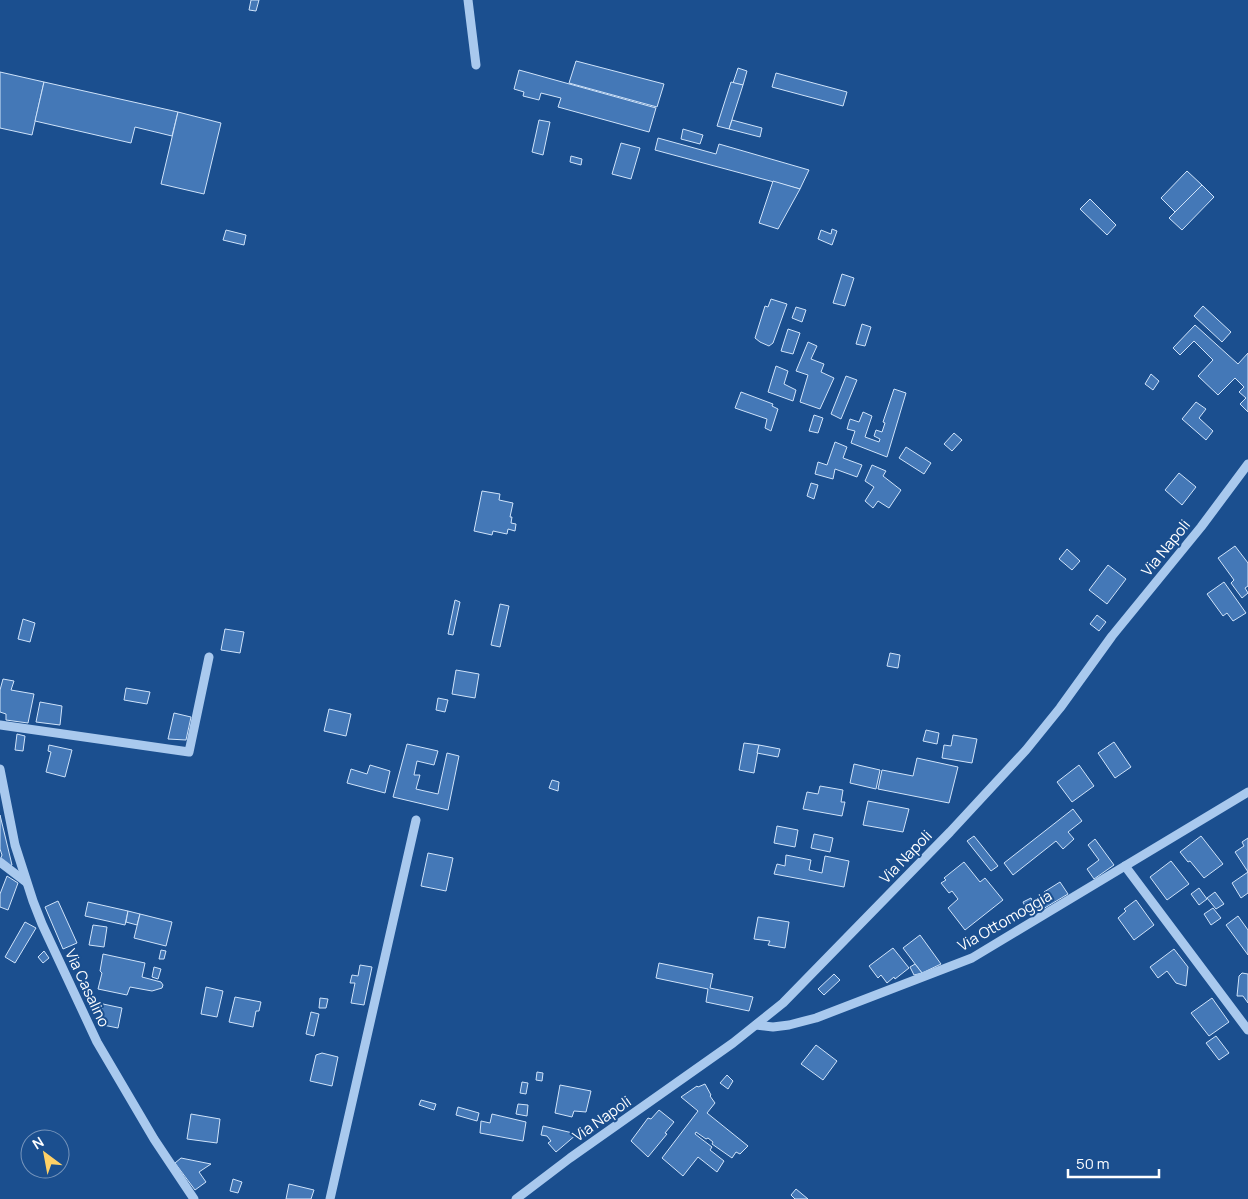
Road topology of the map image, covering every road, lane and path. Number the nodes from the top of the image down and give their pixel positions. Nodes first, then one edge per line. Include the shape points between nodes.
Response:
1 (468, 0) edge
2 (476, 65) dead end
3 (1248, 464) edge
4 (209, 657) dead end
5 (0, 725) edge
6 (0, 769) edge
7 (1248, 792) edge
8 (416, 820) dead end
9 (0, 862) edge
10 (1125, 866) junction
11 (26, 882) junction
12 (756, 1025) junction
13 (1248, 1030) edge
14 (194, 1199) edge
15 (330, 1199) edge
16 (516, 1199) edge

1 - 2 street
3 - 12 street, Via Napoli via 1026,750 832,953
4 - 5 street via 189,752
6 - 11 street, Via Casalino
7 - 10 street, Via Ottomoggia
8 - 15 street
9 - 11 street
10 - 12 street, Via Ottomoggia via 972,958 816,1018 773,1027
10 - 13 street
11 - 14 street, Via Casalino via 93,1034 154,1139
12 - 16 street, Via Napoli

